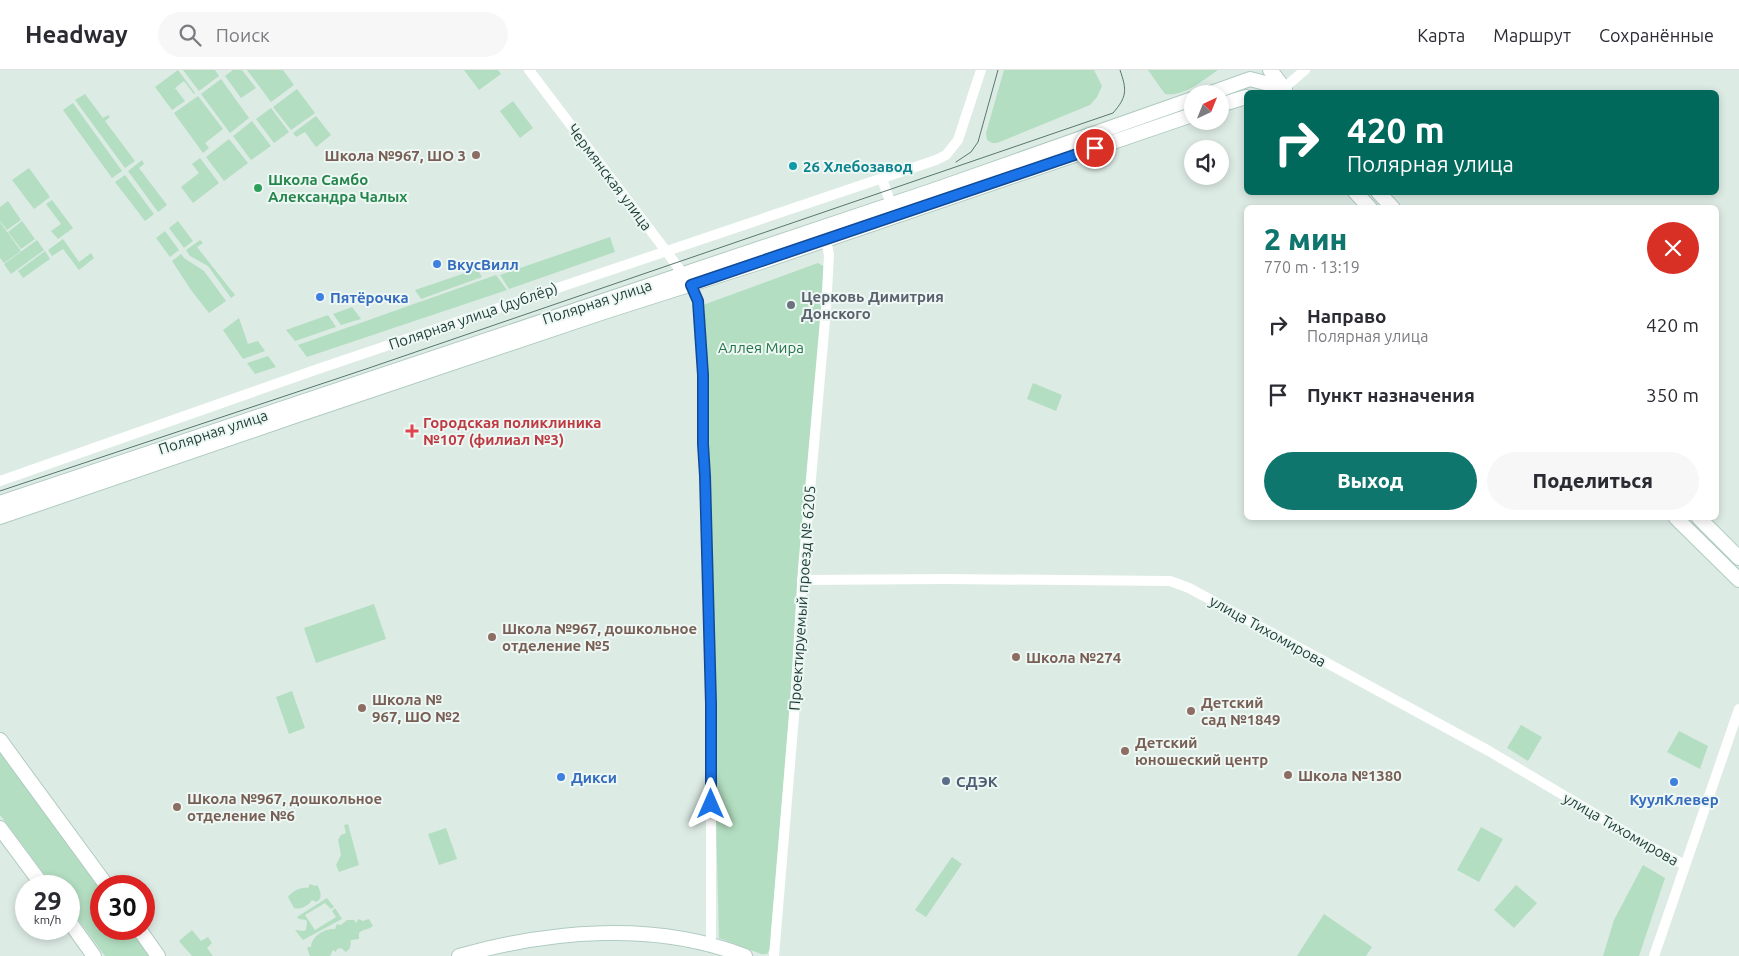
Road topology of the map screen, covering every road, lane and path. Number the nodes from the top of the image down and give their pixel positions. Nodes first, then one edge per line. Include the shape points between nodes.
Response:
1 (529, 70) edge
2 (981, 70) edge
3 (1270, 70) edge
4 (1305, 70) edge
5 (1246, 75) edge
6 (1226, 85) edge
7 (1260, 90) edge
8 (1286, 90) edge
9 (1244, 98) edge
10 (1184, 102) edge
11 (1229, 102) edge
12 (1184, 118) edge
13 (882, 179) junction
14 (1358, 195) edge
15 (1381, 195) edge
16 (891, 204) junction
17 (1367, 205) edge
18 (1390, 205) edge
19 (826, 240) junction
20 (666, 251) junction
21 (682, 274) junction
22 (691, 285) junction
23 (0, 481) edge
24 (0, 503) edge
25 (0, 517) edge
26 (1678, 520) edge
27 (1701, 520) edge
28 (1739, 558) edge
29 (802, 580) junction
30 (1739, 580) edge
31 (1739, 709) edge
32 (0, 740) edge
33 (0, 828) edge
34 (1685, 865) junction
35 (35, 875) edge
36 (99, 875) edge
37 (80, 936) edge
38 (146, 940) edge
39 (711, 945) junction
40 (94, 956) edge
41 (158, 956) edge
42 (459, 956) edge
43 (745, 956) edge
44 (774, 956) edge
45 (1654, 956) edge

1 - 20 street, Чермянская улица
2 - 13 street, Полярная улица (дублёр) via 958,140 946,155
3 - 8 main road
4 - 8 street
5 - 6 main road
5 - 7 main road
5 - 8 main road
9 - 11 main road
10 - 16 main road, Полярная улица
12 - 19 main road, Полярная улица
13 - 16 street
13 - 20 street, Полярная улица (дублёр)
14 - 17 main road
15 - 18 main road
16 - 21 main road, Полярная улица
19 - 22 main road, Полярная улица
19 - 29 street, Проектируемый проезд № 6205 via 826,308
20 - 21 street, Чермянская улица
20 - 23 street, Полярная улица (дублёр)
21 - 22 street, Чермянская улица
21 - 24 main road, Полярная улица
22 - 25 main road, Полярная улица
22 - 39 street via 698,301 703,375 711,704
26 - 30 main road
27 - 28 main road
29 - 34 street, улица Тихомирова via 1170,581 1189,588 1437,722
29 - 44 street, Проектируемый проезд № 6205
31 - 34 street
32 - 36 main road
33 - 35 main road
34 - 45 street
37 - 40 main road
38 - 41 main road
39 - 42 main road via 668,937 590,933 544,937
39 - 43 main road

